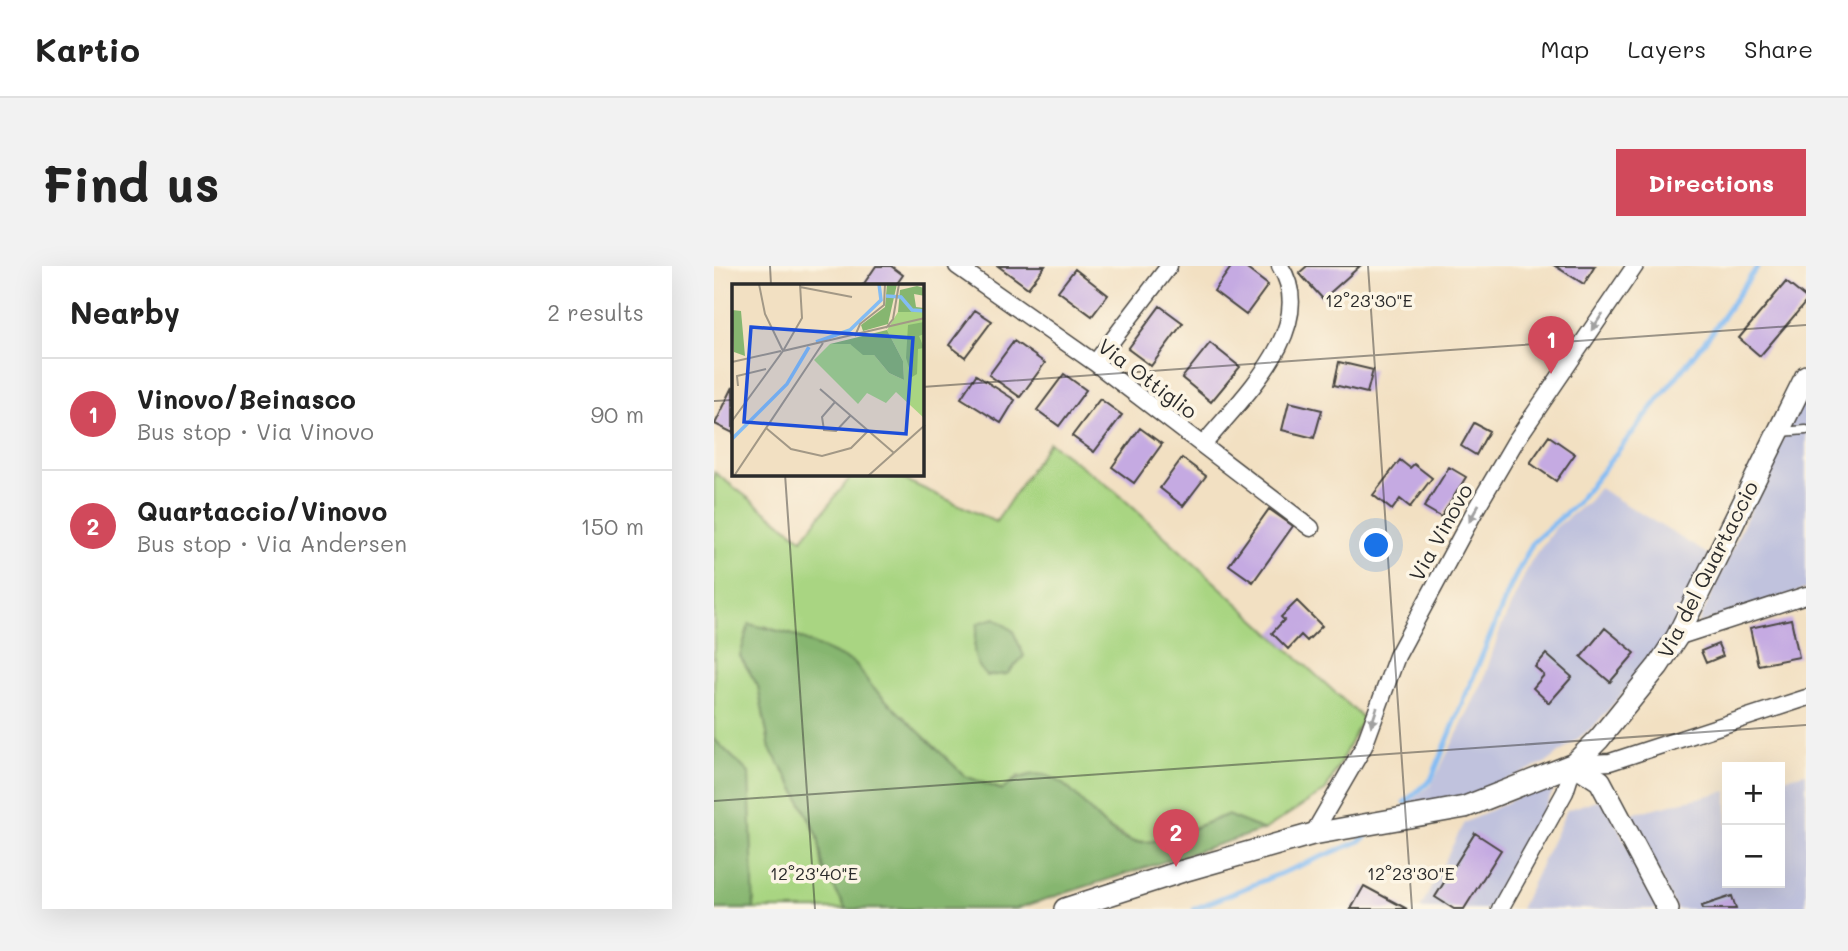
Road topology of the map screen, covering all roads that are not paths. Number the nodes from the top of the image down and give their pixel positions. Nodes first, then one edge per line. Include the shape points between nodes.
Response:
1 (1169, 266) edge
2 (1635, 266) edge
3 (962, 267) edge
4 (1285, 268) edge
5 (1095, 363) junction
6 (1806, 376) edge
7 (1806, 430) edge
8 (1776, 431) junction
9 (1203, 444) junction
10 (1311, 528) dead end
11 (1806, 595) edge
12 (1677, 638) junction
13 (1806, 698) edge
14 (1574, 764) junction
15 (1312, 834) junction
16 (1102, 903) edge
17 (1065, 909) edge
18 (1500, 909) edge
19 (1668, 909) edge

1 - 5 street
2 -> 15 street, Via Vinovo via 1515,442 1477,508 1397,656 1364,746
3 - 5 street, Via Ottiglio
4 - 9 street via 1291,300 1282,343
5 - 9 street, Via Ottiglio
6 - 8 street, Via del Quartaccio
7 - 8 lane
8 - 12 street, Via del Quartaccio
9 - 10 street, Via Ottiglio
11 - 12 street
12 - 14 street, Via del Quartaccio via 1599,739
13 - 14 street via 1610,762
14 - 15 street, Via del Quartaccio via 1465,807
14 - 18 street via 1565,792
14 - 19 street via 1600,781
15 - 16 street, Via del Quartaccio
16 - 17 street, Via del Quartaccio

